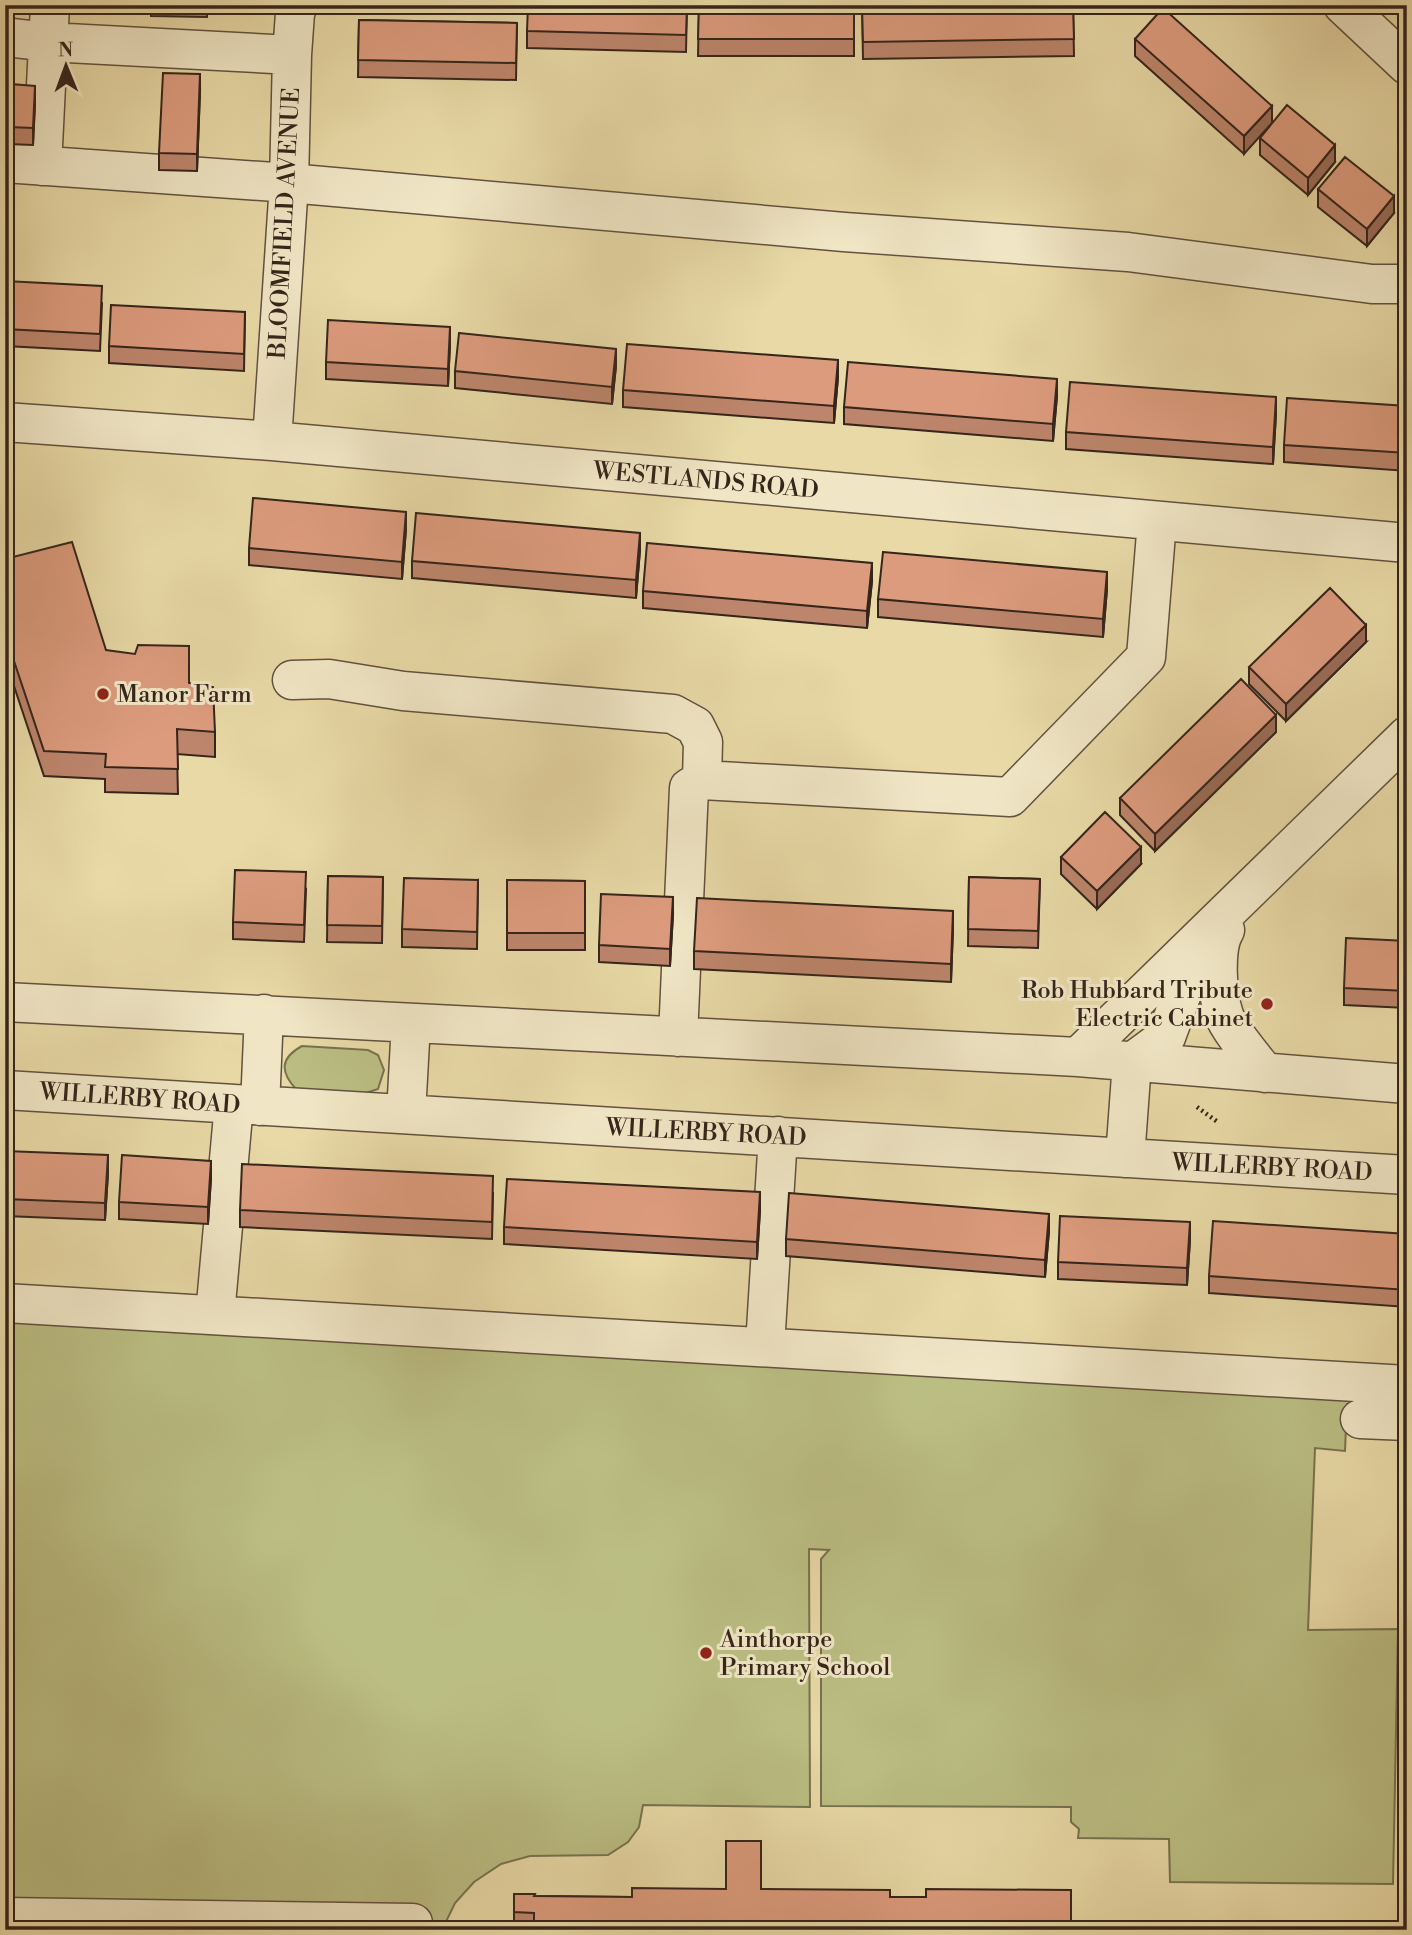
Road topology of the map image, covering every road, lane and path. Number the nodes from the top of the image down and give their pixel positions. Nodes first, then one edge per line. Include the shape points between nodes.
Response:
1 (298, 5) edge
2 (1343, 5) edge
3 (49, 24) edge
4 (5, 37) edge
5 (292, 55) junction
6 (1407, 65) edge
7 (24, 164) edge
8 (289, 183) junction
9 (1407, 285) edge
10 (5, 422) edge
11 (272, 441) junction
12 (1157, 521) junction
13 (1407, 543) edge
14 (292, 680) dead end
15 (1407, 736) edge
16 (702, 780) junction
17 (1248, 892) junction
18 (1222, 935) junction
19 (5, 1002) edge
20 (264, 1014) junction
21 (411, 1023) junction
22 (678, 1037) junction
23 (1078, 1057) junction
24 (1132, 1062) junction
25 (1265, 1073) junction
26 (1407, 1084) edge
27 (5, 1090) edge
28 (247, 1105) junction
29 (406, 1114) junction
30 (778, 1136) junction
31 (1125, 1158) junction
32 (1407, 1175) edge
33 (5, 1303) edge
34 (215, 1315) junction
35 (765, 1346) junction
36 (1407, 1385) edge
37 (1360, 1419) dead end
38 (1407, 1421) edge
39 (5, 1917) edge
40 (413, 1930) edge

1 - 5 street, BLOOMFIELD AVENUE
2 - 6 street
3 - 4 street
3 - 5 street
3 - 7 street
5 - 8 street, BLOOMFIELD AVENUE
7 - 8 street
8 - 9 street via 1128,252
8 - 11 street, BLOOMFIELD AVENUE
10 - 11 street, WESTLANDS ROAD
11 - 12 street, WESTLANDS ROAD
12 - 13 street, WESTLANDS ROAD
12 - 16 street via 1146,657 1010,797
14 - 16 street via 329,678 403,691 673,714 695,726 703,742
15 - 17 street
16 - 22 street via 689,789
17 - 18 street
17 - 23 street
18 - 24 street via 1185,985 1166,1037
18 - 25 street via 1217,970 1224,1017
19 - 20 street
20 - 21 street
20 - 28 street
21 - 22 street
21 - 29 street
22 - 23 street
23 - 24 street
24 - 25 street
24 - 31 street
25 - 26 street
27 - 28 street, WILLERBY ROAD
28 - 29 street, WILLERBY ROAD
28 - 34 street
29 - 30 street, WILLERBY ROAD
30 - 31 street, WILLERBY ROAD
30 - 35 street
31 - 32 street, WILLERBY ROAD
33 - 34 street
34 - 35 street
35 - 36 street
37 - 38 street
39 - 40 street via 413,1923

